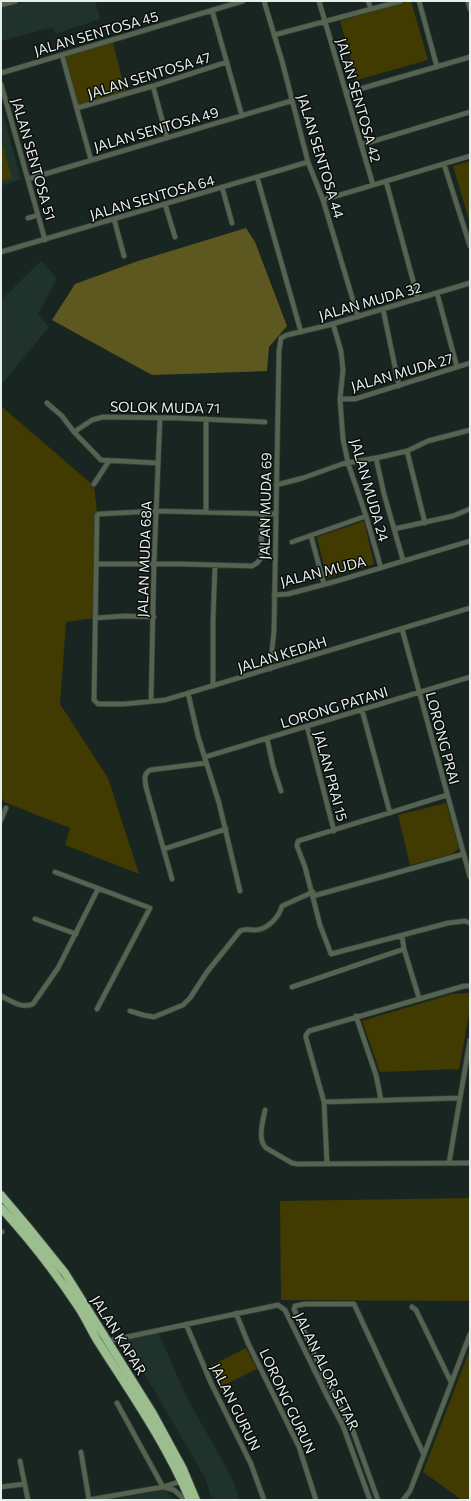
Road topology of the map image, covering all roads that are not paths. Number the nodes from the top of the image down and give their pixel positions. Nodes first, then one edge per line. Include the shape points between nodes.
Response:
1 (16, 1) edge
2 (243, 1) edge
3 (264, 1) edge
4 (319, 1) edge
5 (368, 1) edge
6 (401, 1) edge
7 (418, 1) edge
8 (468, 1) edge
9 (1, 5) edge
10 (470, 7) edge
11 (371, 9) junction
12 (212, 10) junction
13 (325, 21) junction
14 (274, 35) junction
15 (62, 55) junction
16 (470, 57) edge
17 (227, 62) junction
18 (438, 66) junction
19 (1, 73) edge
20 (1, 84) edge
21 (153, 86) junction
22 (346, 93) junction
23 (292, 101) junction
24 (77, 108) junction
25 (470, 112) edge
26 (242, 116) junction
27 (167, 138) junction
28 (361, 145) junction
29 (470, 156) edge
30 (91, 160) junction
31 (308, 162) junction
32 (444, 164) junction
33 (257, 177) junction
34 (28, 179) junction
35 (386, 181) junction
36 (372, 185) junction
37 (222, 187) junction
38 (323, 200) junction
39 (165, 204) junction
40 (38, 215) junction
41 (28, 218) dead end
42 (114, 219) junction
43 (232, 223) dead end
44 (175, 237) dead end
45 (45, 240) junction
46 (470, 246) edge
47 (1, 252) edge
48 (124, 256) dead end
49 (470, 284) edge
50 (437, 293) junction
51 (418, 299) junction
52 (383, 309) junction
53 (358, 317) junction
54 (333, 324) junction
55 (301, 332) junction
56 (279, 343) joint
57 (470, 363) edge
58 (457, 367) junction
59 (398, 386) junction
60 (340, 400) junction
61 (47, 403) dead end
62 (160, 418) junction
63 (206, 419) junction
64 (263, 422) dead end
65 (470, 430) edge
66 (74, 432) junction
67 (407, 451) junction
68 (376, 458) junction
69 (109, 461) junction
70 (158, 463) junction
71 (348, 463) junction
72 (94, 484) dead end
73 (276, 486) junction
74 (470, 509) edge
75 (157, 511) junction
76 (206, 512) junction
77 (262, 514) junction
78 (275, 514) junction
79 (366, 516) junction
80 (425, 523) junction
81 (394, 530) junction
82 (311, 536) junction
83 (470, 541) edge
84 (292, 542) dead end
85 (403, 560) junction
86 (97, 564) junction
87 (154, 564) junction
88 (215, 566) junction
89 (381, 568) junction
90 (324, 584) junction
91 (274, 595) junction
92 (470, 608) edge
93 (154, 617) junction
94 (95, 618) junction
95 (402, 629) junction
96 (270, 669) junction
97 (470, 678) edge
98 (213, 686) junction
99 (188, 693) junction
100 (419, 693) junction
101 (151, 701) junction
102 (362, 710) junction
103 (307, 726) junction
104 (267, 738) junction
105 (205, 757) junction
106 (206, 763) junction
107 (281, 791) dead end
108 (448, 795) junction
109 (6, 808) dead end
110 (390, 813) junction
111 (1, 820) edge
112 (226, 829) junction
113 (334, 831) junction
114 (164, 849) junction
115 (464, 854) junction
116 (55, 872) dead end
117 (470, 877) edge
118 (172, 879) dead end
119 (98, 889) junction
120 (240, 891) dead end
121 (313, 894) junction
122 (35, 919) dead end
123 (470, 923) edge
124 (76, 934) junction
125 (402, 936) junction
126 (404, 949) junction
127 (470, 986) edge
128 (292, 987) dead end
129 (1, 996) edge
130 (419, 998) junction
131 (97, 1009) dead end
132 (130, 1011) dead end
133 (356, 1016) junction
134 (470, 1040) edge
135 (460, 1098) junction
136 (381, 1100) junction
137 (324, 1102) junction
138 (265, 1110) dead end
139 (449, 1163) junction
140 (470, 1163) edge
141 (326, 1164) junction
142 (1, 1195) edge
143 (1, 1208) edge
144 (412, 1307) dead end
145 (236, 1313) junction
146 (186, 1324) junction
147 (470, 1334) edge
148 (108, 1341) junction
149 (451, 1382) junction
150 (117, 1403) dead end
151 (81, 1452) dead end
152 (424, 1455) junction
153 (20, 1461) dead end
154 (182, 1482) junction
155 (24, 1484) junction
156 (1, 1487) edge
157 (163, 1487) junction
158 (28, 1500) edge
159 (88, 1500) edge
160 (185, 1500) edge
161 (190, 1500) edge
162 (196, 1500) edge
163 (264, 1500) edge
164 (316, 1500) edge
165 (370, 1500) edge
166 (378, 1500) edge
167 (403, 1500) edge

1 - 9 street
2 - 12 street, JALAN SENTOSA 45
3 - 14 street, JALAN SENTOSA 44
4 - 13 street, JALAN SENTOSA 42
5 - 11 street
6 - 11 street
7 - 18 street
8 - 10 street
11 - 13 street
12 - 15 street, JALAN SENTOSA 45
12 - 17 street
13 - 14 street
13 - 22 street, JALAN SENTOSA 42
14 - 23 street, JALAN SENTOSA 44
15 - 19 street, JALAN SENTOSA 45
15 - 24 street
16 - 18 street
17 - 21 street, JALAN SENTOSA 47
17 - 26 street
18 - 22 street
20 - 34 street, JALAN SENTOSA 51
21 - 24 street, JALAN SENTOSA 47
21 - 27 street
22 - 28 street, JALAN SENTOSA 42
23 - 26 street, JALAN SENTOSA 49
23 - 31 street, JALAN SENTOSA 44
24 - 30 street
25 - 28 street
26 - 27 street, JALAN SENTOSA 49
27 - 30 street, JALAN SENTOSA 49
28 - 36 street, JALAN SENTOSA 42
29 - 32 street
30 - 34 street, JALAN SENTOSA 49
31 - 33 street, JALAN SENTOSA 64
31 - 38 street, JALAN SENTOSA 44
32 - 35 street
32 - 46 street
33 - 37 street, JALAN SENTOSA 64
33 - 55 street
34 - 40 street, JALAN SENTOSA 51
35 - 36 street
35 - 51 street
36 - 38 street
37 - 39 street, JALAN SENTOSA 64
37 - 43 street
38 - 53 street, JALAN SENTOSA 44
39 - 42 street, JALAN SENTOSA 64
39 - 44 street
40 - 41 street
40 - 45 street, JALAN SENTOSA 51
42 - 45 street, JALAN SENTOSA 64
42 - 48 street
45 - 47 street, JALAN SENTOSA 64
49 - 50 street, JALAN MUDA 32
50 - 51 street, JALAN MUDA 32
50 - 58 street
51 - 52 street, JALAN MUDA 32
52 - 53 street, JALAN MUDA 32
52 - 59 street
53 - 54 street, JALAN MUDA 32
54 - 55 street, JALAN MUDA 32
54 - 60 street, JALAN MUDA 24 via 341,351
55 - 56 street, JALAN MUDA 32 via 284,336
56 - 73 street, JALAN MUDA 69
57 - 58 street, JALAN MUDA 27
58 - 59 street, JALAN MUDA 27
59 - 60 street, JALAN MUDA 27 via 355,399
60 - 71 street, JALAN MUDA 24
61 - 66 street via 62,416
62 - 63 street, SOLOK MUDA 71
62 - 66 street, SOLOK MUDA 71 via 97,418
62 - 70 street, JALAN MUDA 68A
63 - 64 street, SOLOK MUDA 71
63 - 76 street
65 - 67 street via 428,441
66 - 69 street via 101,460
67 - 68 street
67 - 80 street
68 - 71 street
68 - 81 street
69 - 70 street
69 - 72 street
70 - 75 street, JALAN MUDA 68A
71 - 73 street
71 - 79 street, JALAN MUDA 24
73 - 78 street, JALAN MUDA 69
74 - 80 street
75 - 76 street
75 - 86 street via 99,514
75 - 87 street, JALAN MUDA 68A
76 - 77 street
77 - 78 street
77 - 88 street via 261,558 257,563 252,566
78 - 91 street, JALAN MUDA 69
79 - 82 street
79 - 89 street, JALAN MUDA 24
80 - 81 street
81 - 85 street
82 - 84 street
82 - 90 street
83 - 85 street, JALAN MUDA
85 - 89 street, JALAN MUDA
86 - 87 street
86 - 94 street
87 - 88 street
87 - 93 street, JALAN MUDA 68A
88 - 98 street
89 - 90 street, JALAN MUDA
90 - 91 street, JALAN MUDA via 288,594
91 - 96 street, JALAN MUDA 69
92 - 95 street, JALAN KEDAH
93 - 94 street
93 - 101 street, JALAN MUDA 68A
94 - 101 street, JALAN KEDAH via 94,700 98,704
95 - 96 street, JALAN KEDAH
95 - 100 street, LORONG PRAI
96 - 98 street, JALAN KEDAH
97 - 100 street, LORONG PATANI
98 - 99 street, JALAN KEDAH
99 - 101 street, JALAN KEDAH
99 - 105 street
100 - 102 street, LORONG PATANI
100 - 108 street, LORONG PRAI
102 - 103 street, LORONG PATANI
102 - 110 street
103 - 104 street, LORONG PATANI
103 - 113 street, JALAN PRAI 15
104 - 105 street, LORONG PATANI
104 - 107 street
105 - 106 street
106 - 112 street
106 - 114 street via 171,766 146,773 146,787
108 - 110 street
108 - 115 street, LORONG PRAI
109 - 111 street
110 - 113 street
112 - 114 street
112 - 120 street
113 - 121 street via 298,841
114 - 118 street
115 - 117 street, LORONG PRAI
115 - 121 street
116 - 119 street
119 - 124 street
119 - 131 street via 150,908
121 - 125 street via 320,925 331,954
121 - 132 street via 282,906 272,922 262,929 244,929 240,932 183,1005 154,1017
122 - 124 street
123 - 125 street via 448,923
124 - 129 street via 58,968 33,1004 22,1006
125 - 126 street
126 - 128 street
126 - 130 street
127 - 130 street
130 - 133 street
133 - 136 street via 376,1075
133 - 137 street via 306,1034
134 - 135 street
135 - 136 street
135 - 139 street
136 - 137 street
137 - 141 street
138 - 141 street via 262,1145 292,1163
139 - 140 street
139 - 141 street
142 - 148 highway, JALAN KAPAR via 65,1273
143 - 154 highway, JALAN KAPAR via 37,1251 80,1310
144 - 149 street via 416,1310
145 - 146 street, JALAN ALOR SETAR
145 - 164 street, LORONG GURUN via 299,1446
145 - 165 street, JALAN ALOR SETAR via 278,1305 285,1310 343,1426
146 - 148 street, JALAN ALOR SETAR
146 - 163 street, JALAN GURUN via 211,1384 251,1464
147 - 149 street
148 - 162 highway, JALAN KAPAR via 184,1469
149 - 152 street
150 - 157 street
151 - 159 street
152 - 166 street via 354,1304 295,1306 294,1309 323,1374 353,1431
152 - 167 street via 410,1491
153 - 155 street
154 - 157 street
154 - 161 highway, JALAN KAPAR
155 - 156 street
155 - 158 street
157 - 159 street
157 - 160 street via 174,1490

